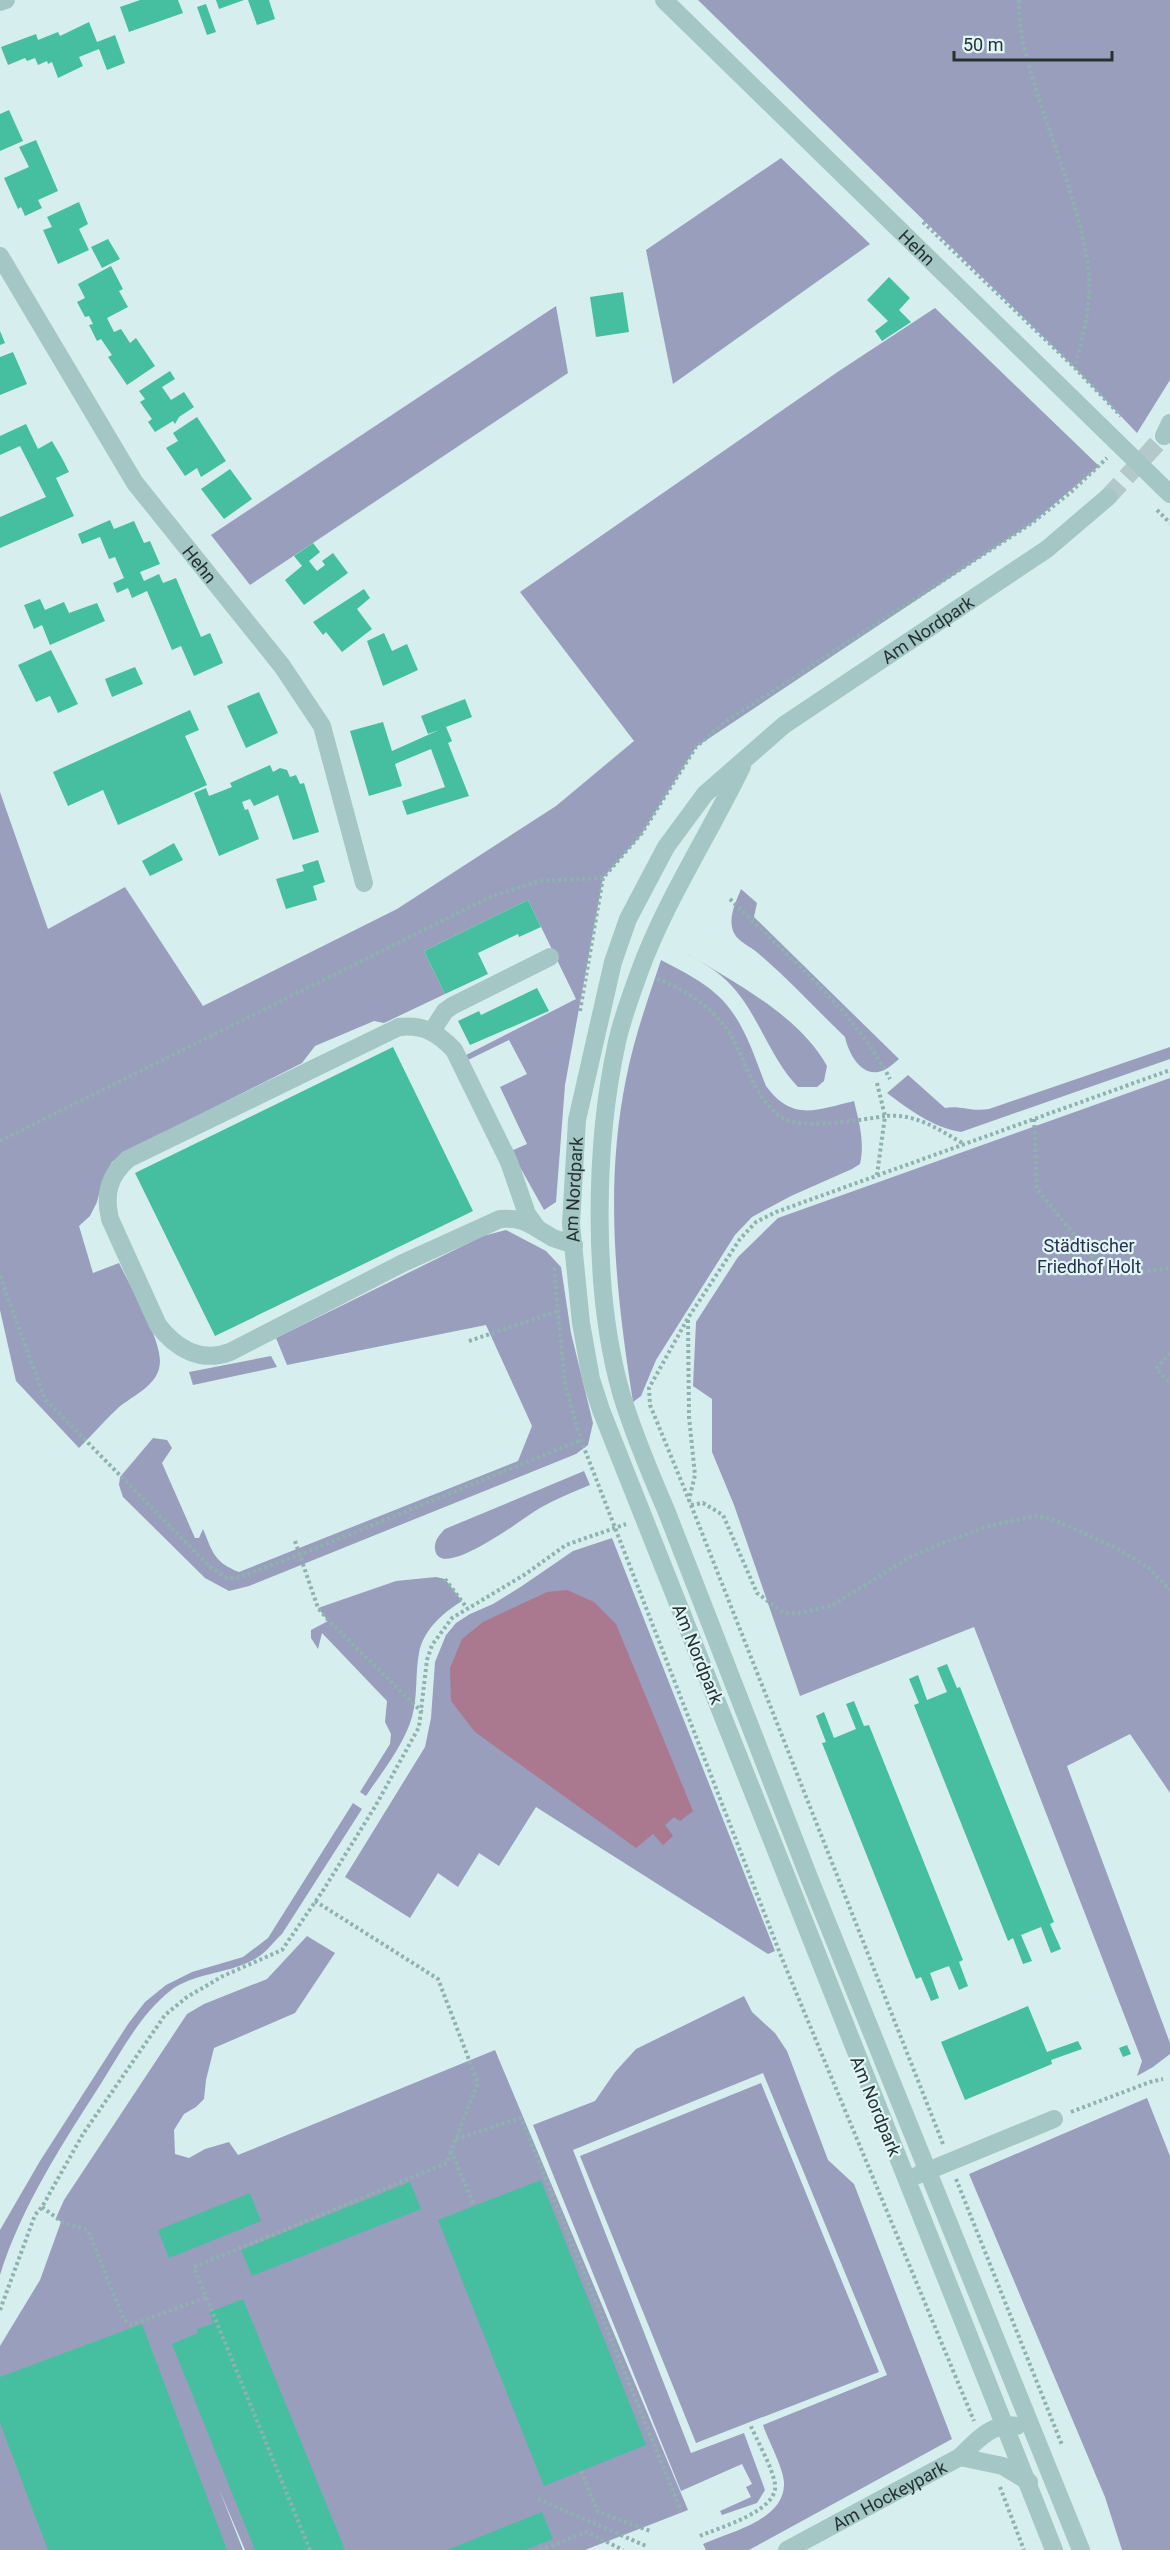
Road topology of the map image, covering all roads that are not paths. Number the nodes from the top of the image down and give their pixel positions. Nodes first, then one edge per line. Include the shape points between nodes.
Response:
1 (6, 0) edge
2 (664, 0) edge
3 (0, 2) edge
4 (0, 256) edge
5 (1170, 494) edge
6 (1108, 497) tunnel mouth
7 (745, 759) junction
8 (364, 883) dead end
9 (550, 957) dead end
10 (432, 1031) junction
11 (516, 1183) junction
12 (500, 1219) junction
13 (538, 1229) junction
14 (574, 1245) junction
15 (1054, 2119) road end
16 (928, 2171) junction
17 (905, 2179) junction
18 (1005, 2424) junction
19 (1033, 2433) junction
20 (960, 2457) junction
21 (1029, 2482) junction
22 (787, 2550) edge
23 (1054, 2550) edge
24 (1081, 2550) edge

1 - 3 street
2 - 5 street, Hehn
4 - 8 street, Hehn via 135,483 282,666 322,726
6 - 7 street, Am Nordpark via 1047,549 784,725
7 - 14 street, Am Nordpark via 705,794 666,847 628,919 613,962 577,1120
7 - 16 street, Am Nordpark via 661,923 639,972 617,1041 604,1121 600,1227 605,1314 622,1395 646,1464
9 - 10 street via 452,1006
10 - 11 street via 454,1050
10 - 12 street via 410,1025 399,1027 128,1159 111,1179 107,1205 110,1219 158,1325 168,1338 194,1354 220,1356 403,1263
11 - 12 street via 512,1202
11 - 13 street via 527,1214
12 - 13 street via 515,1218
13 - 14 street
14 - 17 street, Am Nordpark via 581,1323 601,1410
15 - 16 street
16 - 17 street
16 - 19 street, Am Nordpark
17 - 18 street, Am Nordpark
18 - 19 street
18 - 20 street, Am Hockeypark via 980,2436
18 - 21 street, Am Nordpark
19 - 24 street, Am Nordpark
20 - 21 street, Am Hockeypark via 1003,2466
20 - 22 street, Am Hockeypark
21 - 23 street, Am Nordpark

